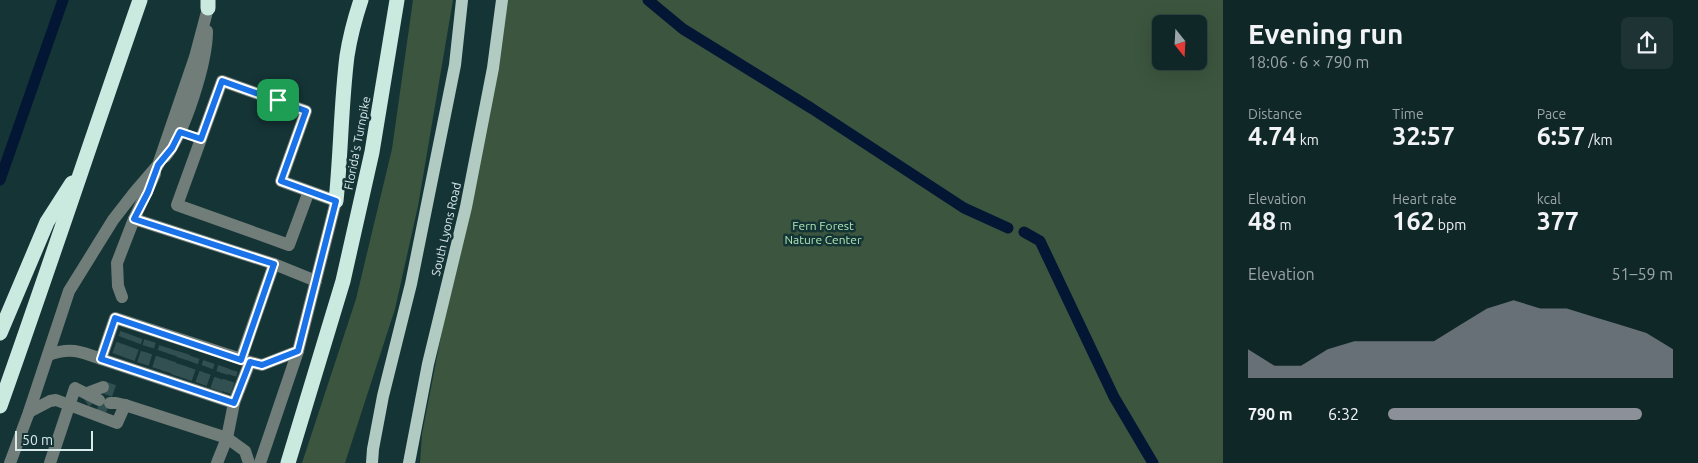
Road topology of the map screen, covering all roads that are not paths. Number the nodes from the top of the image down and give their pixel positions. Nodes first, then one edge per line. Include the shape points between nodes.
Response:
1 (140, 0) edge
2 (361, 0) edge
3 (397, 0) edge
4 (462, 0) edge
5 (502, 0) edge
6 (208, 4) edge
7 (180, 132) junction
8 (201, 139) junction
9 (83, 165) junction
10 (158, 165) junction
11 (309, 191) junction
12 (336, 201) junction
13 (134, 219) junction
14 (274, 264) junction
15 (316, 281) junction
16 (122, 297) dead end
17 (0, 333) edge
18 (298, 351) junction
19 (48, 355) junction
20 (101, 359) junction
21 (235, 362) junction
22 (222, 396) junction
23 (110, 399) junction
24 (69, 405) junction
25 (0, 406) edge
26 (29, 412) junction
27 (227, 438) junction
28 (10, 463) edge
29 (50, 463) edge
30 (217, 463) edge
31 (250, 463) edge
32 (260, 463) edge
33 (288, 463) edge
34 (372, 463) edge
35 (409, 463) edge

1 - 9 highway
2 - 12 highway via 348,54
3 - 33 highway, Florida's Turnpike via 372,152 343,281
4 - 34 main road, South Lyons Road via 455,65 411,284 383,396
5 - 35 main road, South Lyons Road via 493,68 466,207 428,364
6 - 7 lane via 206,51
6 - 10 lane via 195,57
7 - 8 lane
7 - 10 lane
8 - 11 lane via 177,204 289,244
8 - 11 lane via 222,81 306,111 281,181
9 - 17 highway via 47,222
9 - 25 highway
10 - 13 lane
10 - 19 lane via 113,220 69,291
11 - 12 lane
12 - 15 lane
13 - 14 lane
13 - 16 lane via 117,264
14 - 15 lane
14 - 21 lane
15 - 18 lane
18 - 21 lane via 262,365
18 - 32 lane
19 - 20 lane via 69,350
19 - 26 lane
20 - 21 lane via 115,318 134,330
20 - 22 lane via 122,361
21 - 22 lane
22 - 27 lane
23 - 24 lane via 75,388
23 - 24 lane via 117,423
23 - 27 lane
24 - 26 lane via 50,401
24 - 29 lane
26 - 28 lane
27 - 30 lane
27 - 31 lane via 245,451

